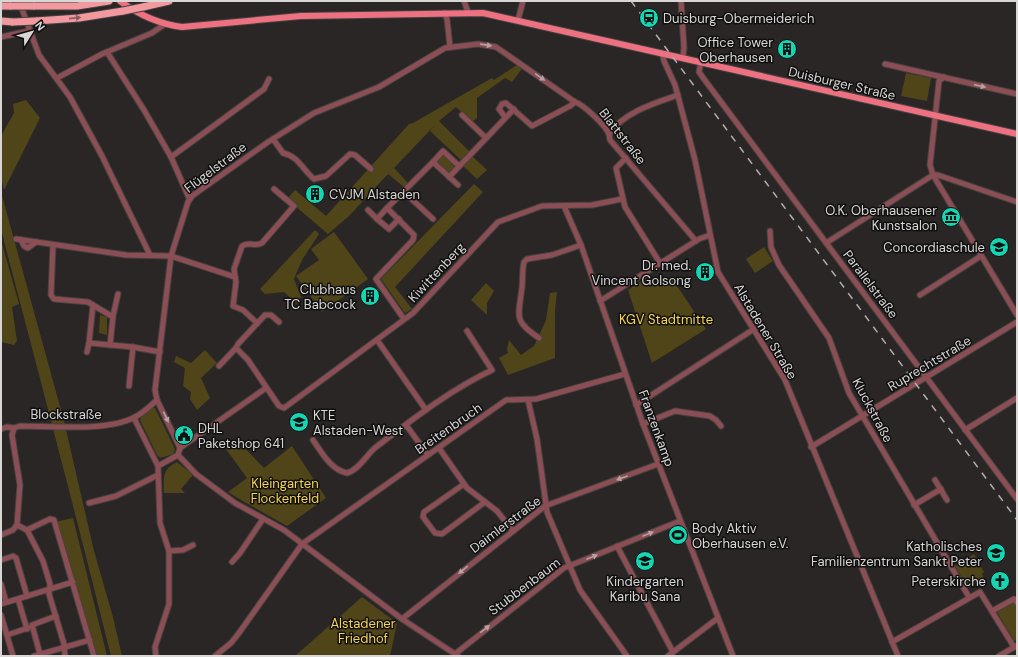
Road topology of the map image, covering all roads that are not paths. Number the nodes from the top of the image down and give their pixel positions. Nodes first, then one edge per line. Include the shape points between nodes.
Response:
1 (19, 1) edge
2 (109, 1) edge
3 (120, 1) edge
4 (170, 1) edge
5 (464, 1) edge
6 (523, 1) edge
7 (681, 1) edge
8 (1, 6) edge
9 (468, 12) junction
10 (444, 13) junction
11 (518, 20) junction
12 (1, 21) edge
13 (165, 24) junction
14 (29, 31) junction
15 (1, 37) edge
16 (450, 47) junction
17 (107, 52) junction
18 (662, 53) junction
19 (683, 57) junction
20 (701, 62) junction
21 (885, 64) dead end
22 (944, 77) junction
23 (57, 78) junction
24 (269, 79) dead end
25 (1017, 94) edge
26 (678, 95) junction
27 (575, 102) junction
28 (514, 109) junction
29 (462, 115) dead end
30 (935, 115) junction
31 (505, 117) junction
32 (609, 134) junction
33 (1017, 134) edge
34 (486, 138) junction
35 (273, 139) junction
36 (171, 157) junction
37 (626, 158) junction
38 (433, 162) junction
39 (459, 166) junction
40 (371, 169) dead end
41 (933, 175) junction
42 (449, 177) junction
43 (458, 185) dead end
44 (274, 189) dead end
45 (404, 192) junction
46 (189, 198) junction
47 (622, 199) junction
48 (1017, 202) edge
49 (564, 206) junction
50 (387, 208) junction
51 (368, 210) dead end
52 (377, 219) junction
53 (398, 219) junction
54 (433, 219) dead end
55 (770, 230) dead end
56 (710, 235) junction
57 (18, 239) dead end
58 (696, 241) junction
59 (826, 243) junction
60 (53, 245) junction
61 (581, 245) junction
62 (150, 255) junction
63 (171, 256) junction
64 (981, 256) junction
65 (660, 263) junction
66 (235, 277) junction
67 (118, 294) dead end
68 (920, 295) dead end
69 (600, 301) junction
70 (93, 305) junction
71 (1017, 315) edge
72 (113, 316) junction
73 (404, 320) junction
74 (279, 322) dead end
75 (1017, 322) edge
76 (257, 323) junction
77 (754, 329) junction
78 (467, 331) dead end
79 (540, 338) dead end
80 (377, 340) junction
81 (89, 343) junction
82 (110, 345) junction
83 (133, 347) junction
84 (236, 348) junction
85 (87, 352) dead end
86 (160, 352) junction
87 (220, 366) dead end
88 (625, 374) junction
89 (926, 377) junction
90 (129, 386) dead end
91 (266, 388) junction
92 (1017, 398) edge
93 (157, 400) junction
94 (528, 400) junction
95 (636, 404) junction
96 (426, 410) junction
97 (862, 416) junction
98 (134, 418) junction
99 (643, 424) junction
100 (406, 425) junction
101 (721, 426) dead end
102 (14, 428) junction
103 (1, 429) edge
104 (965, 430) junction
105 (313, 440) dead end
106 (811, 447) junction
107 (180, 448) junction
108 (439, 448) junction
109 (178, 455) junction
110 (428, 455) junction
111 (658, 464) junction
112 (158, 466) junction
113 (158, 475) junction
114 (935, 480) dead end
115 (464, 484) junction
116 (940, 489) junction
117 (1017, 499) edge
118 (947, 500) dead end
119 (89, 502) dead end
120 (485, 502) junction
121 (914, 505) junction
122 (545, 506) junction
123 (263, 519) junction
124 (680, 521) junction
125 (17, 525) junction
126 (27, 530) junction
127 (513, 531) junction
128 (1, 535) edge
129 (302, 544) junction
130 (193, 545) dead end
131 (617, 546) junction
132 (169, 551) junction
133 (1, 560) edge
134 (232, 562) dead end
135 (570, 566) junction
136 (73, 582) junction
137 (1, 584) edge
138 (49, 590) junction
139 (27, 596) junction
140 (969, 597) junction
141 (18, 599) junction
142 (4, 603) edge
143 (1017, 604) edge
144 (992, 611) junction
145 (1, 615) edge
146 (56, 616) junction
147 (718, 618) junction
148 (402, 619) junction
149 (32, 625) junction
150 (27, 629) junction
151 (5, 634) edge
152 (90, 640) junction
153 (892, 642) junction
154 (1016, 646) edge
155 (65, 647) junction
156 (673, 652) junction
157 (456, 655) edge
158 (13, 656) edge
159 (36, 656) edge
160 (65, 656) edge
161 (94, 656) edge
162 (156, 656) edge
163 (215, 656) edge
164 (627, 656) edge
165 (668, 656) edge
166 (732, 656) edge
167 (898, 656) edge
168 (1000, 656) edge

1 - 14 street
2 - 8 highway, bridge via 77,6
3 - 13 main road, Duisburger Straße via 152,20
12 -> 4 highway, bridge via 79,18
5 - 9 street
6 - 11 street
7 - 19 street
9 - 10 main road, Duisburger Straße
9 - 11 main road, Duisburger Straße
10 - 13 main road, Duisburger Straße via 301,16 182,27
10 - 16 street
11 - 18 main road, Duisburger Straße
13 - 17 street via 152,33
14 - 15 street
14 - 23 street via 39,55
16 -> 27 street, Blattstraße via 478,44 496,47
16 - 35 street, Flügelstraße via 441,49 379,87 314,113
17 - 23 street
17 - 36 street
18 - 19 main road, Duisburger Straße
18 - 26 street, Alstadener Straße
19 - 20 main road, Duisburger Straße
20 - 30 main road, Duisburger Straße
20 - 59 street, Parallelstraße via 699,72
21 - 22 street
22 -> 25 street
22 - 30 street via 939,81
23 - 62 street via 100,152
24 - 36 street via 262,90
26 - 32 street via 635,112
26 - 56 street, Alstadener Straße via 695,160
27 - 28 street via 532,126
27 - 32 street, Blattstraße via 586,108
28 - 31 street
28 - 31 street via 508,103 502,104 499,110
29 - 34 street
30 - 33 main road, Duisburger Straße
30 - 41 street via 930,161
31 - 34 street
32 - 37 street, Blattstraße via 610,140
34 - 39 street
35 - 40 street via 283,153 291,154 314,179 326,176 350,154 355,155
35 - 46 street, Flügelstraße
36 - 46 street
37 - 47 street via 616,168
37 - 58 street, Blattstraße
38 - 39 street via 442,151
38 - 42 street
38 - 45 street
39 - 42 street
41 - 48 street
41 - 59 street
41 - 64 street
42 - 43 street
44 - 66 street via 294,206 262,243 242,246 234,269
45 - 50 street
45 - 54 street
46 - 63 street, Flügelstraße
47 - 49 street, Kiwittenberg via 592,205
47 - 65 street via 626,210
49 - 61 street, Franzenkamp
49 - 73 street, Kiwittenberg via 542,206 496,223 417,310
50 - 52 street
50 - 53 street
51 - 52 street
52 - 53 street via 389,229
53 - 73 street via 413,233 414,238 376,279
55 - 97 street, Kluckstraße via 770,242 776,258 829,338 846,386
56 - 58 street
56 - 77 street, Alstadener Straße via 719,275
57 - 60 street
58 - 65 street
59 - 89 street, Parallelstraße
60 - 62 street via 126,255
60 - 70 street via 52,297
61 - 69 street, Franzenkamp
61 - 79 street via 552,255 527,259 524,262 518,314 522,323
62 - 63 street
63 - 66 street
63 - 86 street, Flügelstraße
64 - 68 street
64 - 71 street
65 - 69 street
66 - 76 street via 233,306 243,310
67 - 72 street
69 - 88 street, Franzenkamp
70 - 72 street
70 - 81 street
72 - 82 street
73 - 80 street, Kiwittenberg
74 - 76 street via 268,314
75 - 89 street, Ruprechtstraße
76 - 84 street
77 - 95 street
77 - 106 street, Alstadener Straße via 782,374
78 - 96 street via 492,370
80 - 91 street, Kiwittenberg via 283,409
80 - 96 street
81 - 82 street
81 - 85 street
82 - 83 street
83 - 86 street
83 - 90 street
84 - 87 street
84 - 91 street via 264,381
86 - 93 street, Flügelstraße via 155,390
88 - 94 street, Breitenbruch
88 - 95 street, Franzenkamp
89 - 97 street, Ruprechtstraße
89 - 104 street, Parallelstraße
91 - 107 street
92 - 104 street
93 - 98 street, Blockstraße
93 -> 107 street, Flügelstraße
94 - 108 street, Breitenbruch via 507,400
94 - 122 street via 537,439
95 - 99 street, Franzenkamp
96 - 100 street
97 - 106 street, Ruprechtstraße
97 - 121 street, Kluckstraße
98 - 102 street, Blockstraße via 104,426
98 - 112 street
99 - 101 street via 675,411 710,416
99 - 111 street, Franzenkamp
100 - 105 street via 347,473 339,471 326,459
100 - 110 street
102 - 103 street
102 - 125 street, Blockstraße via 12,436 20,485
104 - 117 street, Parallelstraße
106 - 153 street, Alstadener Straße
107 - 109 street
108 - 110 street, Breitenbruch
108 - 115 street
109 - 112 street
109 - 123 street via 196,474 240,506
110 - 129 street, Breitenbruch
111 -> 122 street, Daimlerstraße
111 - 124 street, Franzenkamp
112 - 113 street
113 - 119 street via 116,496
113 - 132 street via 160,523
114 - 116 street
115 - 120 street
115 - 120 street via 424,512 424,517 435,533 442,534
116 - 118 street
116 - 121 street
120 - 127 street via 499,513
121 - 140 street, Kluckstraße
122 - 127 street, Daimlerstraße
122 - 135 street
123 - 129 street via 284,530
123 - 134 street
131 -> 124 street, Stubbenbaum
124 - 147 street, Franzenkamp
125 - 126 street
125 - 128 street via 13,530
126 - 136 street via 54,519
126 - 138 street via 43,561 50,584
127 -> 148 street, Daimlerstraße
129 - 148 street
129 - 163 street, Breitenbruch via 235,638
130 - 132 street via 184,550
135 -> 131 street, Stubbenbaum
131 - 156 street
132 - 162 street via 170,600 155,647
133 - 139 street via 13,556 16,558
157 -> 135 street, Stubbenbaum
135 - 164 street via 580,590
136 - 138 street
136 - 152 street
137 - 142 street
138 - 139 street
138 - 146 street
139 - 141 street
140 - 144 street via 981,592
140 - 153 street
141 - 142 street
141 - 150 street
143 - 144 street via 1014,598
144 - 154 street
145 - 151 street
146 - 149 street
146 - 155 street
147 - 156 street
147 - 166 street, Franzenkamp
148 - 157 street
149 - 150 street
149 - 159 street
150 - 151 street
151 - 158 street
152 - 155 street
152 - 161 street
153 - 167 street, Alstadener Straße
154 - 168 street
155 - 159 street
155 - 160 street
156 - 165 street

